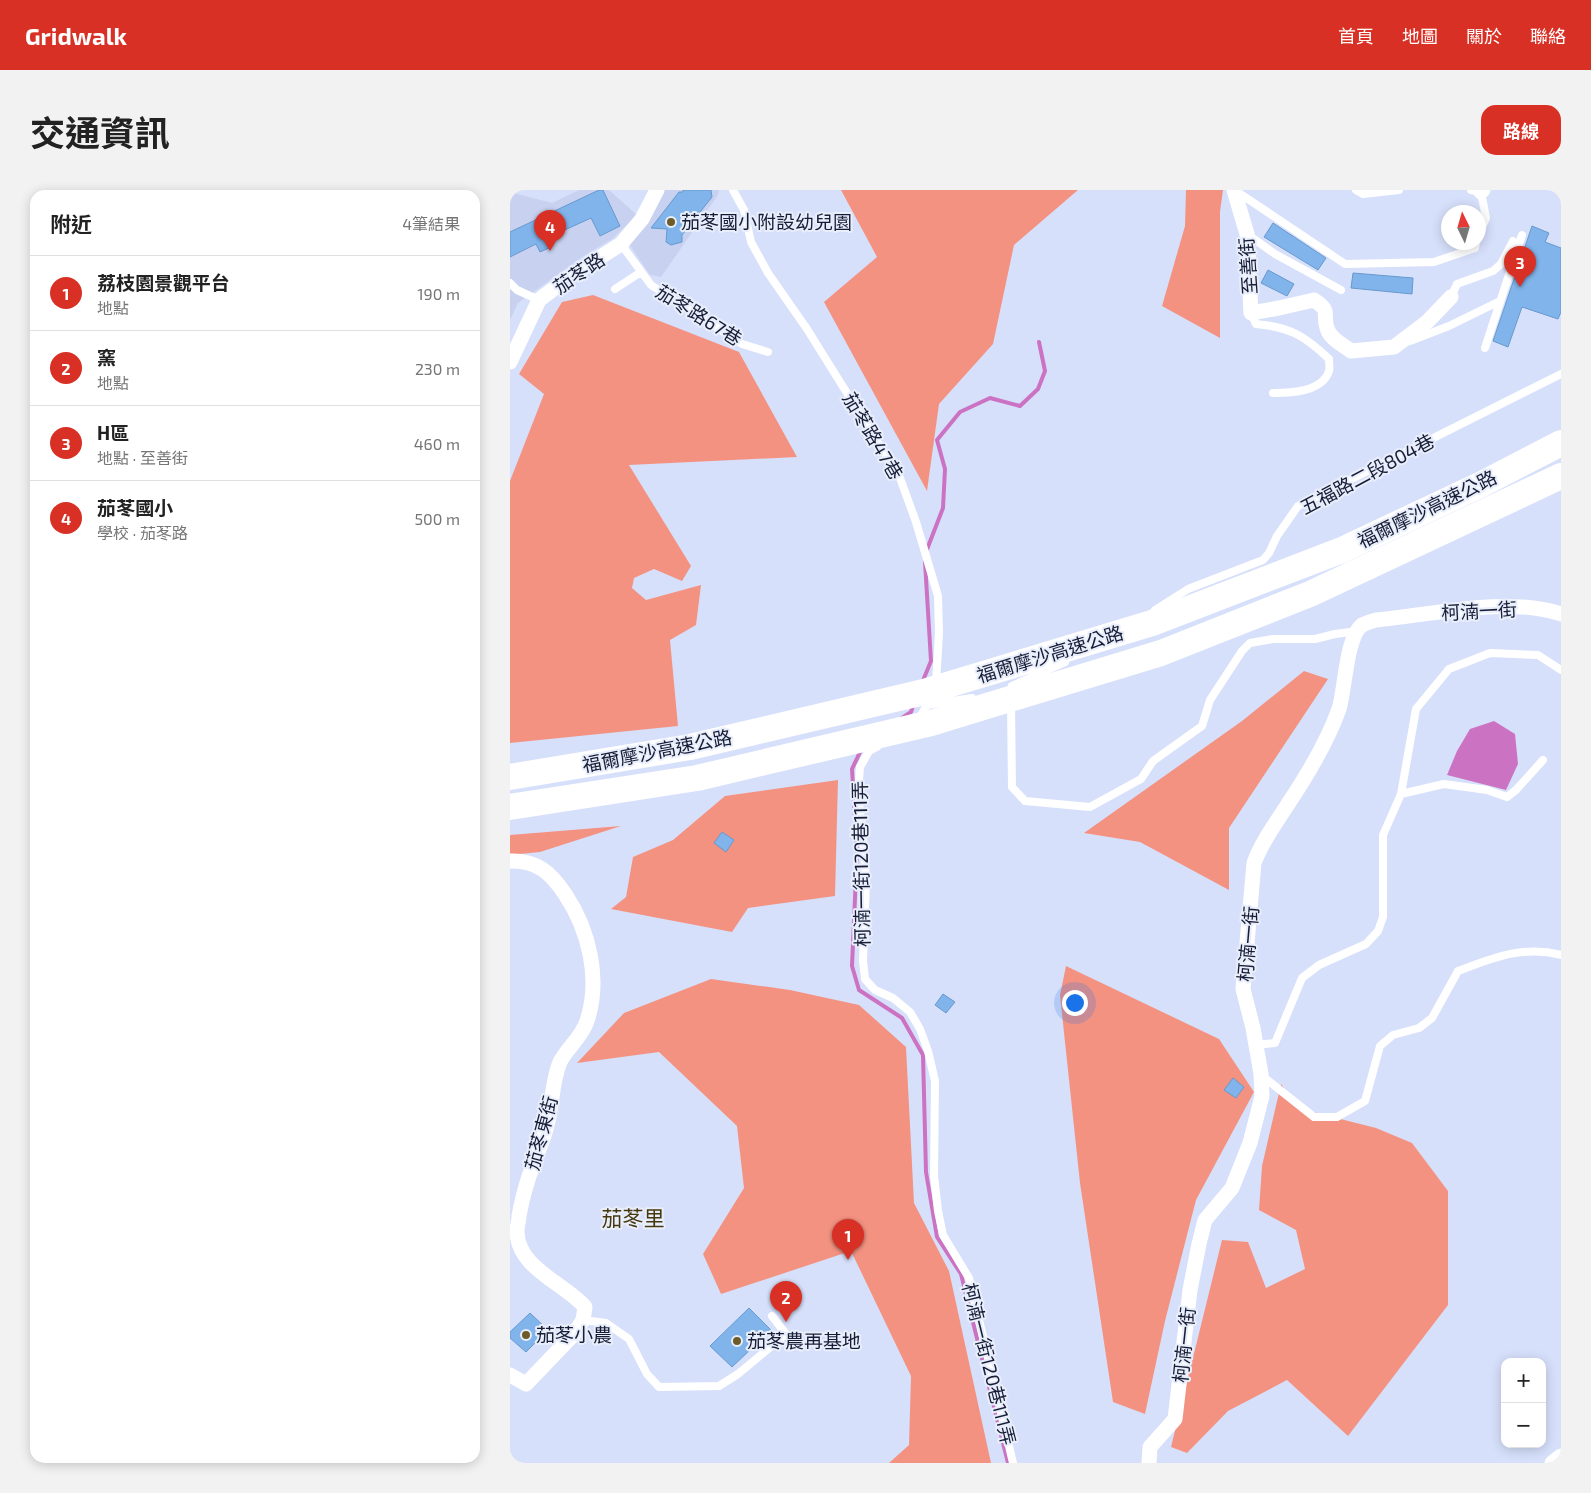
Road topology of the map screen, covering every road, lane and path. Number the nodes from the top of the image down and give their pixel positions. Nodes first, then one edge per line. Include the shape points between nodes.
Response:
1 (733, 190) edge
2 (1234, 190) edge
3 (1356, 190) edge
4 (1399, 190) edge
5 (656, 191) edge
6 (1247, 234) junction
7 (1522, 235) dead end
8 (1513, 241) dead end
9 (621, 244) junction
10 (1468, 250) edge
11 (641, 272) junction
12 (510, 283) edge
13 (615, 289) dead end
14 (1341, 290) dead end
15 (1451, 297) joint
16 (539, 300) junction
17 (1500, 301) junction
18 (1251, 313) junction
19 (1394, 347) junction
20 (1485, 348) dead end
21 (768, 352) dead end
22 (510, 362) edge
23 (1561, 374) edge
24 (1274, 393) dead end
25 (1561, 443) edge
26 (1561, 476) edge
27 (1561, 614) edge
28 (1358, 630) junction
29 (1091, 650) dead end
30 (1074, 657) dead end
31 (1561, 670) edge
32 (1011, 692) junction
33 (992, 695) dead end
34 (983, 696) dead end
35 (927, 705) junction
36 (1543, 760) dead end
37 (516, 776) edge
38 (1402, 794) junction
39 (519, 806) edge
40 (510, 861) edge
41 (1561, 955) edge
42 (1256, 1045) junction
43 (1261, 1074) junction
44 (772, 1316) dead end
45 (583, 1320) junction
46 (510, 1375) edge
47 (1561, 1456) edge
48 (1013, 1463) edge
49 (1149, 1463) edge
50 (1552, 1463) edge

1 - 35 lane, 茄苳路47巷 via 744,210 751,242 764,265 900,478 938,596 938,664 935,691
2 - 6 street, 至善街
2 - 10 lane via 1345,264 1434,262
3 - 4 lane via 1363,194
5 - 9 street, 茄苳路 via 642,219
6 - 14 lane via 1275,254
6 - 18 street, 至善街
7 - 17 lane
8 - 15 lane via 1502,264 1493,271 1457,284
9 - 11 lane, 茄苳路67巷
9 - 16 street, 茄苳路
11 - 13 lane
11 - 21 lane, 茄苳路67巷 via 651,285 742,344
12 - 16 lane
15 - 19 street via 1427,322
16 - 22 street, 茄苳路
17 - 19 lane via 1449,326
17 - 20 lane
18 - 19 street, 至善街 via 1314,300 1323,306 1326,327 1332,338 1350,351
18 - 24 lane, 至善街 via 1256,324 1297,334 1329,359 1329,371 1320,384 1295,392
23 - 29 lane, 五福路二段804巷 via 1298,506 1263,560 1188,589
25 - 37 highway, 福爾摩沙高速公路 via 1342,550 1152,623 924,692 690,748
26 - 39 highway, 福爾摩沙高速公路 via 1310,594 1161,653 931,723 697,778
27 - 28 street, 柯湳一街 via 1518,607 1483,607 1376,620
28 - 32 lane via 1315,639 1273,639 1250,643 1210,700 1202,726 1153,761 1141,779 1090,807 1025,801 1012,787
28 - 42 street, 柯湳一街 via 1345,670 1340,708 1324,745 1260,847 1254,863 1242,989
30 - 32 lane via 1012,686
31 - 38 lane via 1538,655 1490,653 1449,670 1416,709
32 - 33 lane
34 - 35 lane
35 - 48 lane, 柯湳一街120巷111弄 via 916,722 870,751 860,767 858,793 866,881 865,979 875,990 893,998 910,1012 928,1051 935,1081 934,1169 938,1211 943,1235 970,1278
36 - 38 lane via 1507,797 1487,790 1444,784
38 - 42 lane via 1383,835 1383,917 1378,931 1366,944 1319,965 1302,978 1275,1043
40 - 45 street, 茄苳東街 via 532,864 548,872 579,918 589,946 592,999 587,1022 561,1061 555,1077 551,1110 524,1196 517,1231 521,1250 533,1265 585,1307
41 - 43 lane via 1528,951 1499,955 1458,971 1432,1018 1419,1028 1394,1035 1380,1046 1365,1102 1337,1117 1314,1117
42 - 43 street, 柯湳一街
43 - 49 street, 柯湳一街 via 1262,1096 1250,1143 1232,1188 1205,1220 1198,1244 1175,1419 1150,1446
44 - 45 lane via 786,1334 718,1386 659,1387 647,1374 629,1338 606,1323
45 - 46 street via 574,1334 526,1384
47 - 50 street

